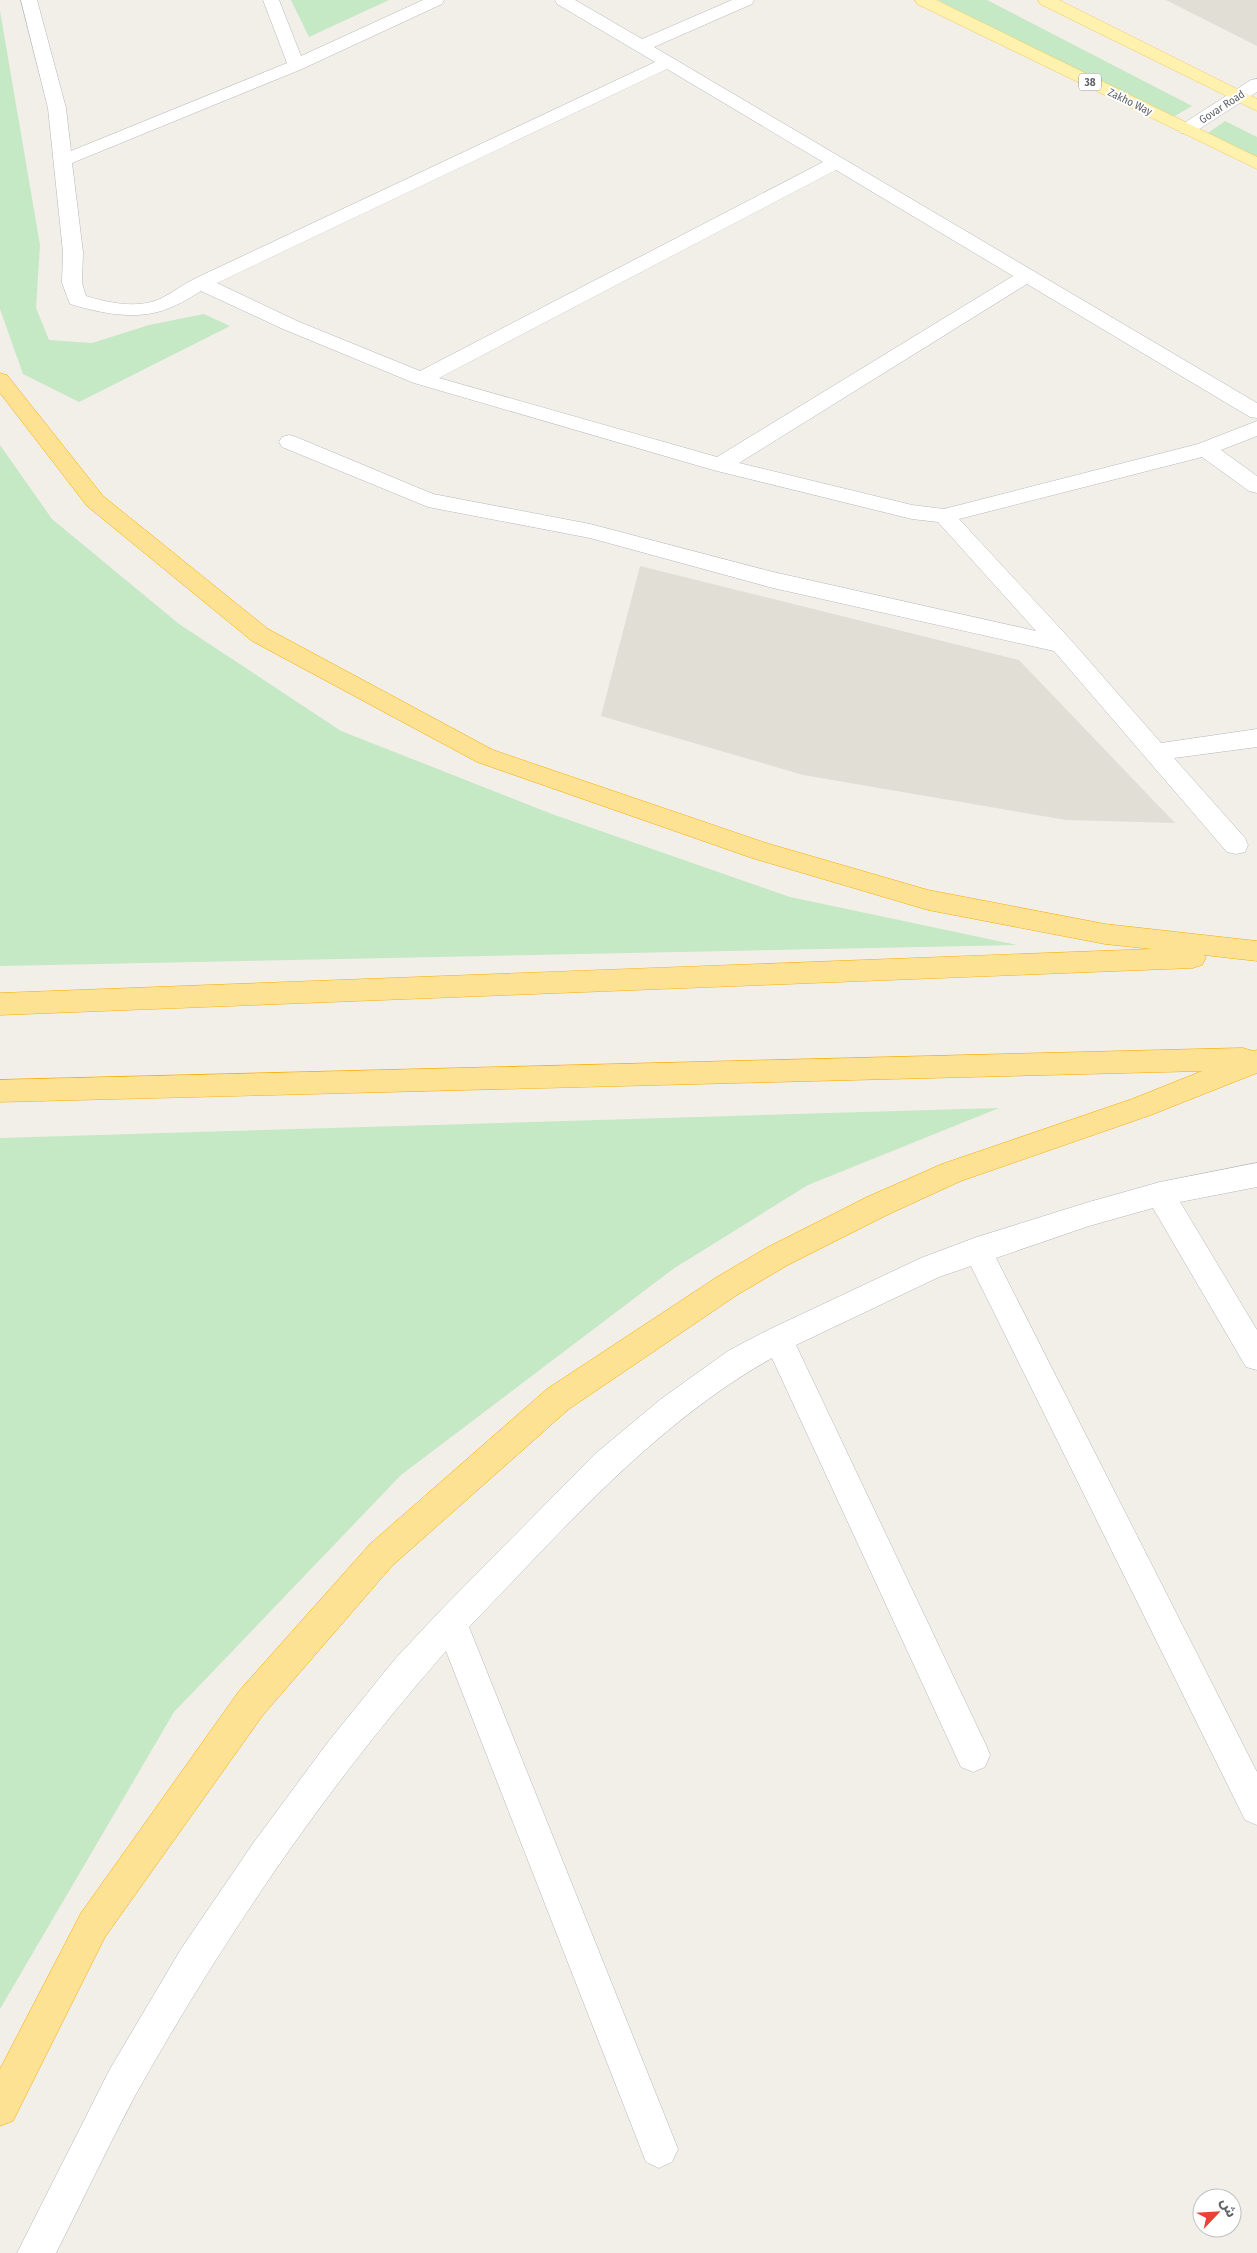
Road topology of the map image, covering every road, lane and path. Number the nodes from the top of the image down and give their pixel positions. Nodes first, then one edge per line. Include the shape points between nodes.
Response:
1 (29, 0) edge
2 (271, 0) edge
3 (436, 0) edge
4 (563, 0) edge
5 (746, 0) edge
6 (923, 0) edge
7 (1046, 0) edge
8 (641, 46) junction
9 (668, 62) junction
10 (296, 65) junction
11 (1257, 84) edge
12 (1238, 97) junction
13 (1257, 106) edge
14 (1187, 129) junction
15 (62, 161) junction
16 (837, 162) junction
17 (1257, 164) edge
18 (1028, 275) junction
19 (201, 283) junction
20 (0, 379) edge
21 (421, 379) junction
22 (1257, 412) edge
23 (1257, 428) edge
24 (289, 442) dead end
25 (1205, 449) junction
26 (720, 465) junction
27 (1257, 486) edge
28 (944, 516) junction
29 (1062, 645) junction
30 (1257, 738) edge
31 (1155, 752) junction
32 (1236, 845) dead end
33 (1257, 951) edge
34 (1257, 955) edge
35 (0, 1004) edge
36 (1257, 1060) edge
37 (0, 1091) edge
38 (1257, 1175) edge
39 (1160, 1194) junction
40 (977, 1250) junction
41 (778, 1339) junction
42 (1257, 1357) edge
43 (452, 1622) junction
44 (972, 1755) dead end
45 (1257, 1808) edge
46 (0, 2108) edge
47 (659, 2148) dead end
48 (36, 2253) edge

1 - 15 street via 57,108
2 - 10 street
3 - 10 street
4 - 8 street
5 - 8 street
6 - 14 main road, Zakho Way / 38
7 - 12 main road
8 - 9 street
9 - 16 street
9 - 19 street
10 - 15 street
11 - 12 street, Govar Road
12 - 13 main road
12 - 14 street, Govar Road
14 - 17 main road, Zakho Way / 38
15 - 19 street via 73,252 72,283 77,300 98,306 141,309 165,303
16 - 18 street
16 - 21 street
18 - 22 street
18 - 26 street
19 - 21 street via 290,325
20 - 33 highway via 94,501 260,635 485,756 761,851 928,900 1106,934
21 - 26 street
23 - 25 street
24 - 29 street via 428,500 590,531 773,580
25 - 27 street
25 - 28 street
26 - 28 street via 912,512
28 - 29 street
29 - 31 street
30 - 31 street
31 - 32 street
34 - 35 highway
36 - 37 highway
36 - 46 highway via 1140,1107 952,1172 877,1206 727,1286 558,1399 381,1555 251,1703 93,1925
38 - 39 street
39 - 40 street
39 - 42 street
40 - 41 street via 931,1267
40 - 45 street
41 - 43 street via 739,1361 672,1409 606,1464
41 - 44 street
43 - 47 street
43 - 48 street via 407,1671 340,1754 266,1854 194,1962 123,2082

